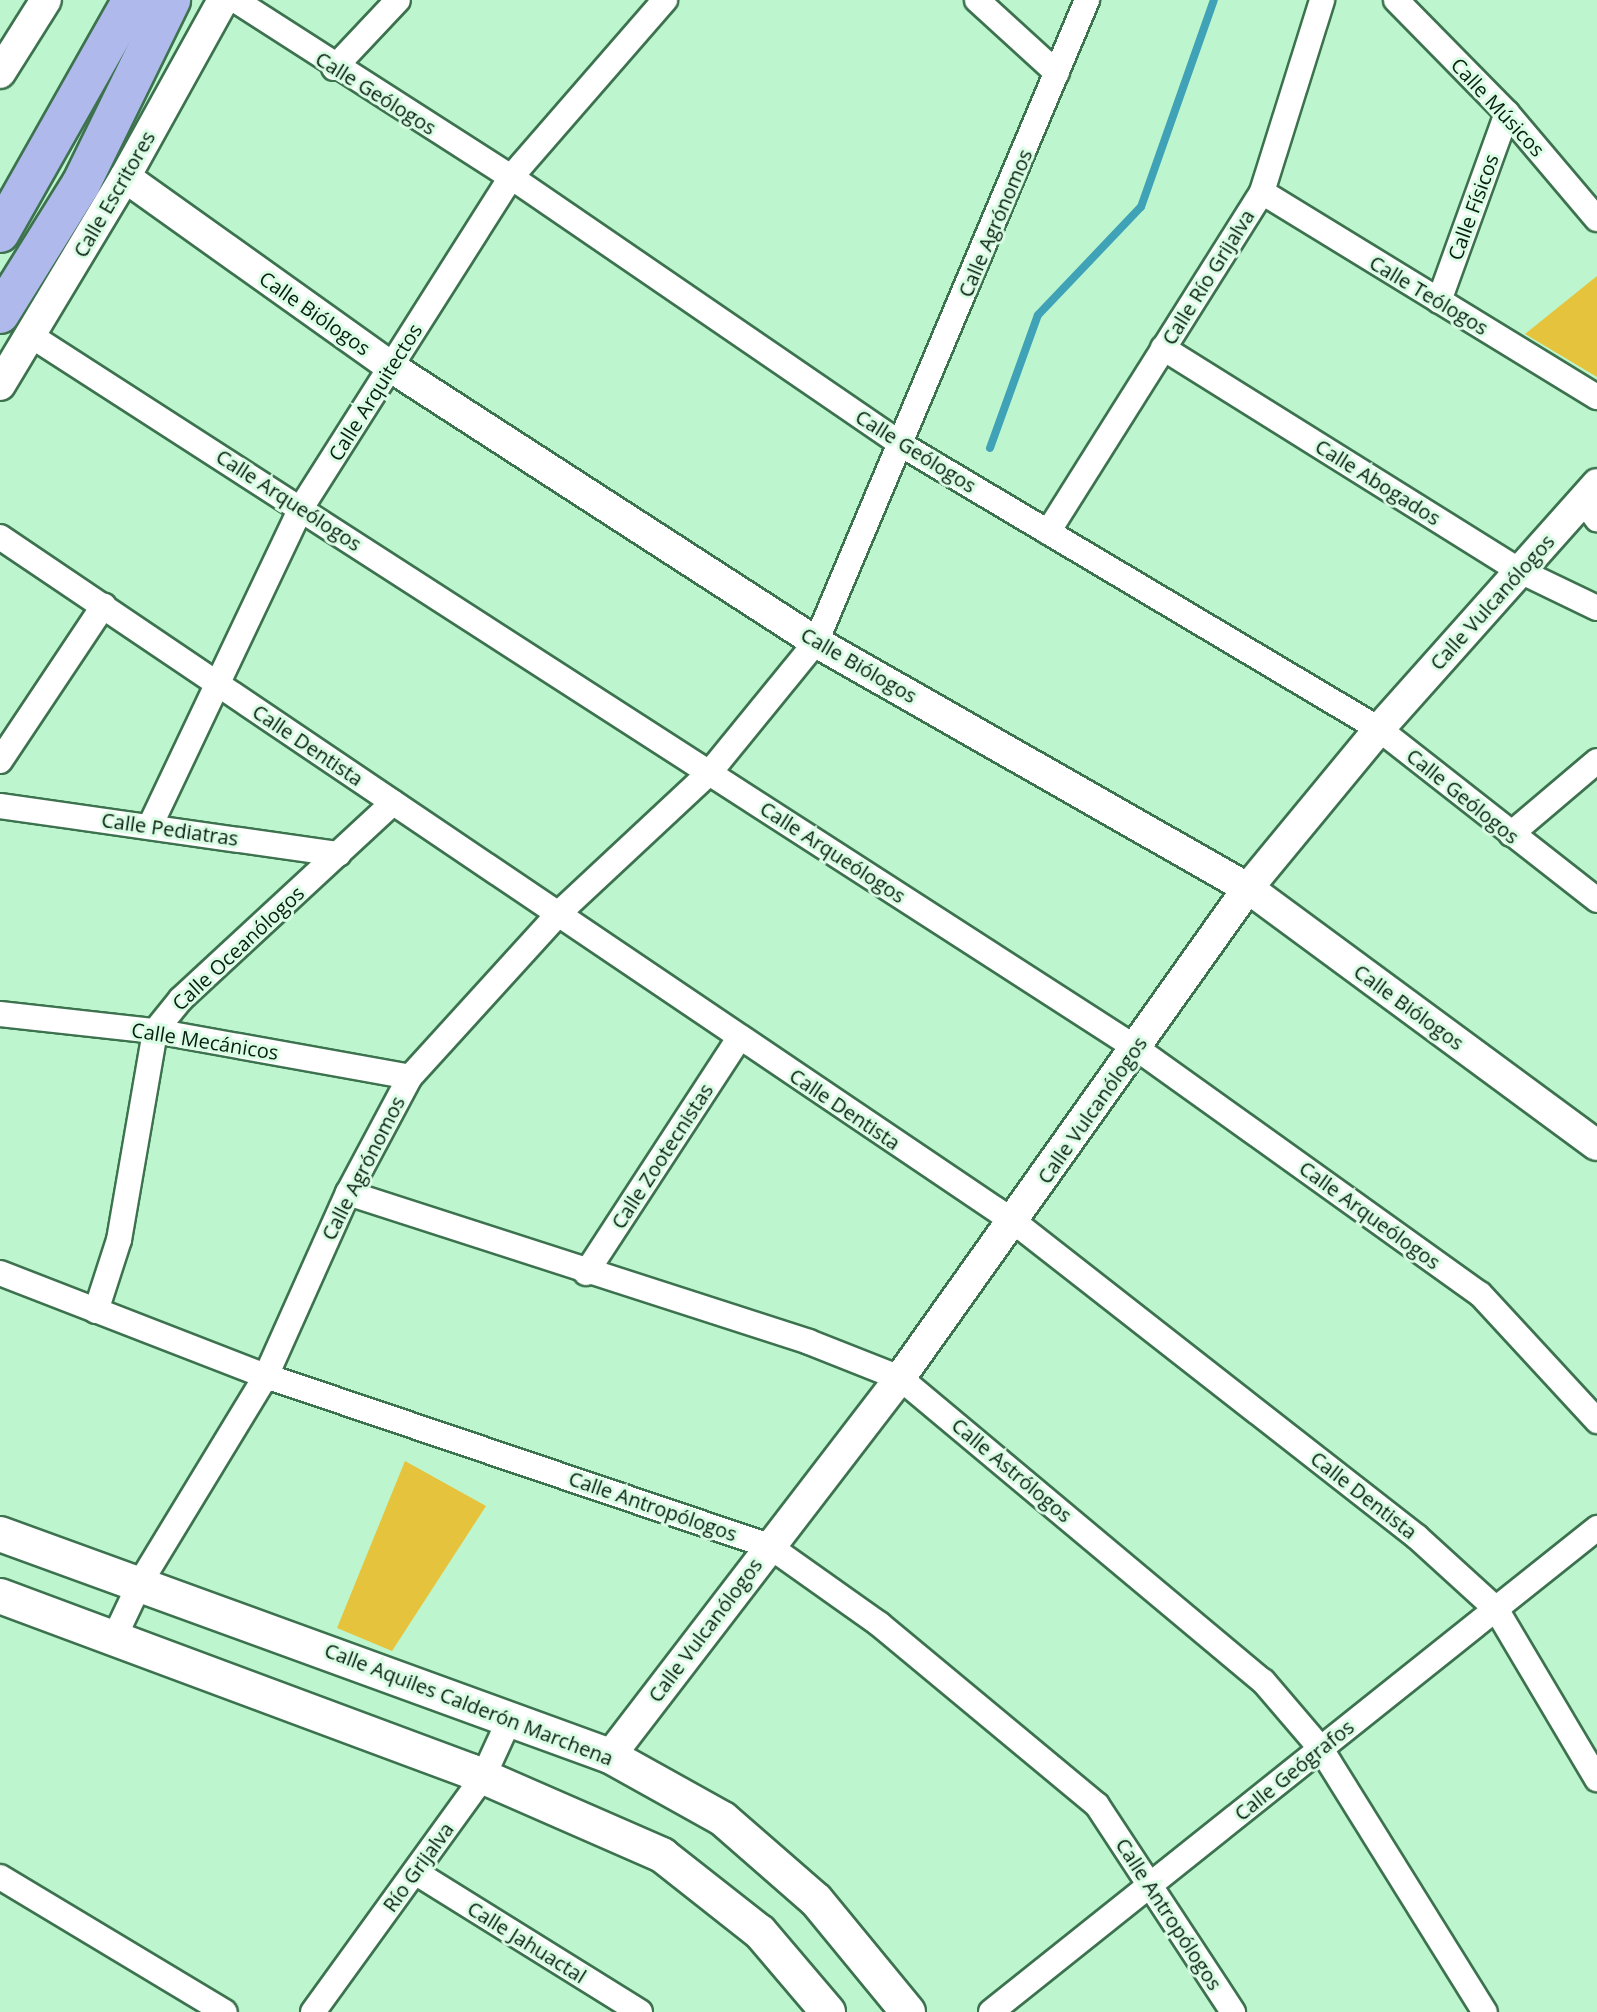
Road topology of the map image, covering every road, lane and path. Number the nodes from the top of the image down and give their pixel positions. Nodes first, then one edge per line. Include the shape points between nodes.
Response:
1 (46, 0) edge
2 (132, 0) edge
3 (171, 0) edge
4 (223, 0) edge
5 (235, 0) edge
6 (398, 0) edge
7 (665, 0) edge
8 (977, 0) edge
9 (1087, 0) edge
10 (1322, 0) edge
11 (1396, 0) edge
12 (334, 68) junction
13 (0, 73) edge
14 (1057, 73) junction
15 (1507, 113) junction
16 (125, 177) junction
17 (511, 177) junction
18 (1262, 192) junction
19 (1597, 219) edge
20 (0, 233) edge
21 (1439, 301) junction
22 (15, 325) edge
23 (1163, 348) junction
24 (391, 367) junction
25 (0, 385) edge
26 (1597, 397) edge
27 (902, 445) junction
28 (1592, 501) edge
29 (301, 508) junction
30 (1048, 532) junction
31 (0, 537) edge
32 (1520, 571) junction
33 (104, 605) junction
34 (1597, 608) edge
35 (816, 642) junction
36 (216, 683) junction
37 (1379, 729) junction
38 (0, 761) edge
39 (1597, 761) edge
40 (710, 772) junction
41 (393, 803) junction
42 (0, 806) edge
43 (150, 826) junction
44 (1511, 834) junction
45 (339, 854) junction
46 (1248, 888) junction
47 (1597, 900) edge
48 (560, 912) junction
49 (0, 1014) edge
50 (155, 1031) junction
51 (739, 1038) junction
52 (1136, 1048) junction
53 (410, 1077) junction
54 (1597, 1145) edge
55 (348, 1193) junction
56 (1013, 1221) junction
57 (0, 1273) edge
58 (586, 1273) junction
59 (96, 1311) junction
60 (266, 1376) junction
61 (900, 1378) junction
62 (1597, 1421) edge
63 (1597, 1528) edge
64 (0, 1534) edge
65 (769, 1546) junction
66 (140, 1583) junction
67 (0, 1596) edge
68 (1496, 1609) junction
69 (115, 1636) junction
70 (511, 1716) junction
71 (1321, 1749) junction
72 (610, 1756) junction
73 (483, 1777) junction
74 (1597, 1779) edge
75 (415, 1872) junction
76 (0, 1877) edge
77 (1152, 1883) junction
78 (225, 2012) edge
79 (313, 2012) edge
80 (640, 2012) edge
81 (828, 2012) edge
82 (908, 2012) edge
83 (991, 2012) edge
84 (1233, 2012) edge
85 (1485, 2012) edge

1 - 13 street
2 - 20 main road
3 - 22 main road
4 - 16 street, Calle Escritores
5 - 12 street, Calle Geólogos
6 - 12 street
7 - 17 street, Calle Arquitectos
8 - 14 street
9 - 14 street, Calle Agrónomos
10 - 18 street, Calle Río Grijalva
11 - 15 street, Calle Músicos
12 - 17 street, Calle Geólogos
14 - 27 street, Calle Agrónomos
15 - 19 street, Calle Músicos
15 - 21 street, Calle Físicos
16 - 22 street, Calle Escritores
16 - 24 street, Calle Biólogos
17 - 24 street, Calle Arquitectos
17 - 27 street, Calle Geólogos
18 - 21 street, Calle Teólogos
18 - 23 street, Calle Río Grijalva
21 - 26 street, Calle Teólogos
22 - 25 street, Calle Escritores
22 - 29 street, Calle Arqueólogos
23 - 30 street, Calle Río Grijalva
23 - 32 street, Calle Abogados
24 - 29 street, Calle Arquitectos
24 - 35 street, Calle Biólogos
27 - 30 street, Calle Geólogos
27 - 35 street, Calle Agrónomos
28 - 32 street, Calle Vulcanólogos
29 - 36 street, Calle Arquitectos
29 - 40 street, Calle Arqueólogos
30 - 37 street, Calle Geólogos
31 - 33 street, Calle Dentista
32 - 34 street, Calle Abogados
32 - 37 street, Calle Vulcanólogos
33 - 36 street, Calle Dentista
33 - 38 street
35 - 40 street, Calle Agrónomos
35 - 46 street, Calle Biólogos
36 - 41 street, Calle Dentista
36 - 43 street, Calle Arquitectos
37 - 44 street, Calle Geólogos
37 - 46 street, Calle Vulcanólogos
39 - 44 street
40 - 48 street, Calle Agrónomos
40 - 52 street, Calle Arqueólogos
41 - 45 street, Calle Oceanólogos
41 - 48 street, Calle Dentista
42 - 43 street, Calle Pediatras
43 - 45 street, Calle Pediatras
44 - 47 street, Calle Geólogos
45 - 50 street, Calle Oceanólogos via 181,999
46 - 52 street, Calle Vulcanólogos
46 - 54 street, Calle Biólogos
48 - 51 street, Calle Dentista
48 - 53 street, Calle Agrónomos
49 - 50 street, Calle Mecánicos
50 - 53 street, Calle Mecánicos
50 - 59 street, Calle Oceanólogos via 119,1240
51 - 56 street, Calle Dentista
51 - 58 street, Calle Zootecnistas
52 - 56 street, Calle Vulcanólogos
52 - 62 street, Calle Arqueólogos via 1480,1294
53 - 55 street, Calle Agrónomos
55 - 58 street, Calle Astrólogos
55 - 60 street, Calle Agrónomos
56 - 61 street, Calle Vulcanólogos
56 - 68 street, Calle Dentista via 1417,1537
57 - 59 street, Calle Antropólogos
58 - 61 street, Calle Astrólogos via 809,1342
59 - 60 street, Calle Antropólogos
60 - 65 street, Calle Antropólogos
60 - 66 street, Calle Agrónomos
61 - 65 street, Calle Vulcanólogos
61 - 71 street, Calle Astrólogos via 1263,1681
63 - 68 street, Calle Geógrafos
64 - 66 main road, Calle Aquiles Calderón Marchena
65 - 72 street, Calle Vulcanólogos
65 - 77 street, Calle Antropólogos via 879,1624 1097,1805
66 - 69 street, Calle Agrónomos
66 - 70 main road, Calle Aquiles Calderón Marchena
67 - 69 main road
68 - 71 street, Calle Geógrafos
68 - 74 street, Calle Dentista
69 - 73 main road
70 - 72 main road, Calle Aquiles Calderón Marchena
70 - 73 street, Río Grijalva
71 - 77 street, Calle Geógrafos
71 - 85 street, Calle Astrólogos
72 - 82 main road, Calle Aquiles Calderón Marchena via 723,1819 816,1900
73 - 75 street, Río Grijalva
73 - 81 main road via 662,1855 760,1932
75 - 79 street, Río Grijalva
75 - 80 street, Calle Jahuactal
76 - 78 street
77 - 83 street, Calle Geógrafos
77 - 84 street, Calle Antropólogos

